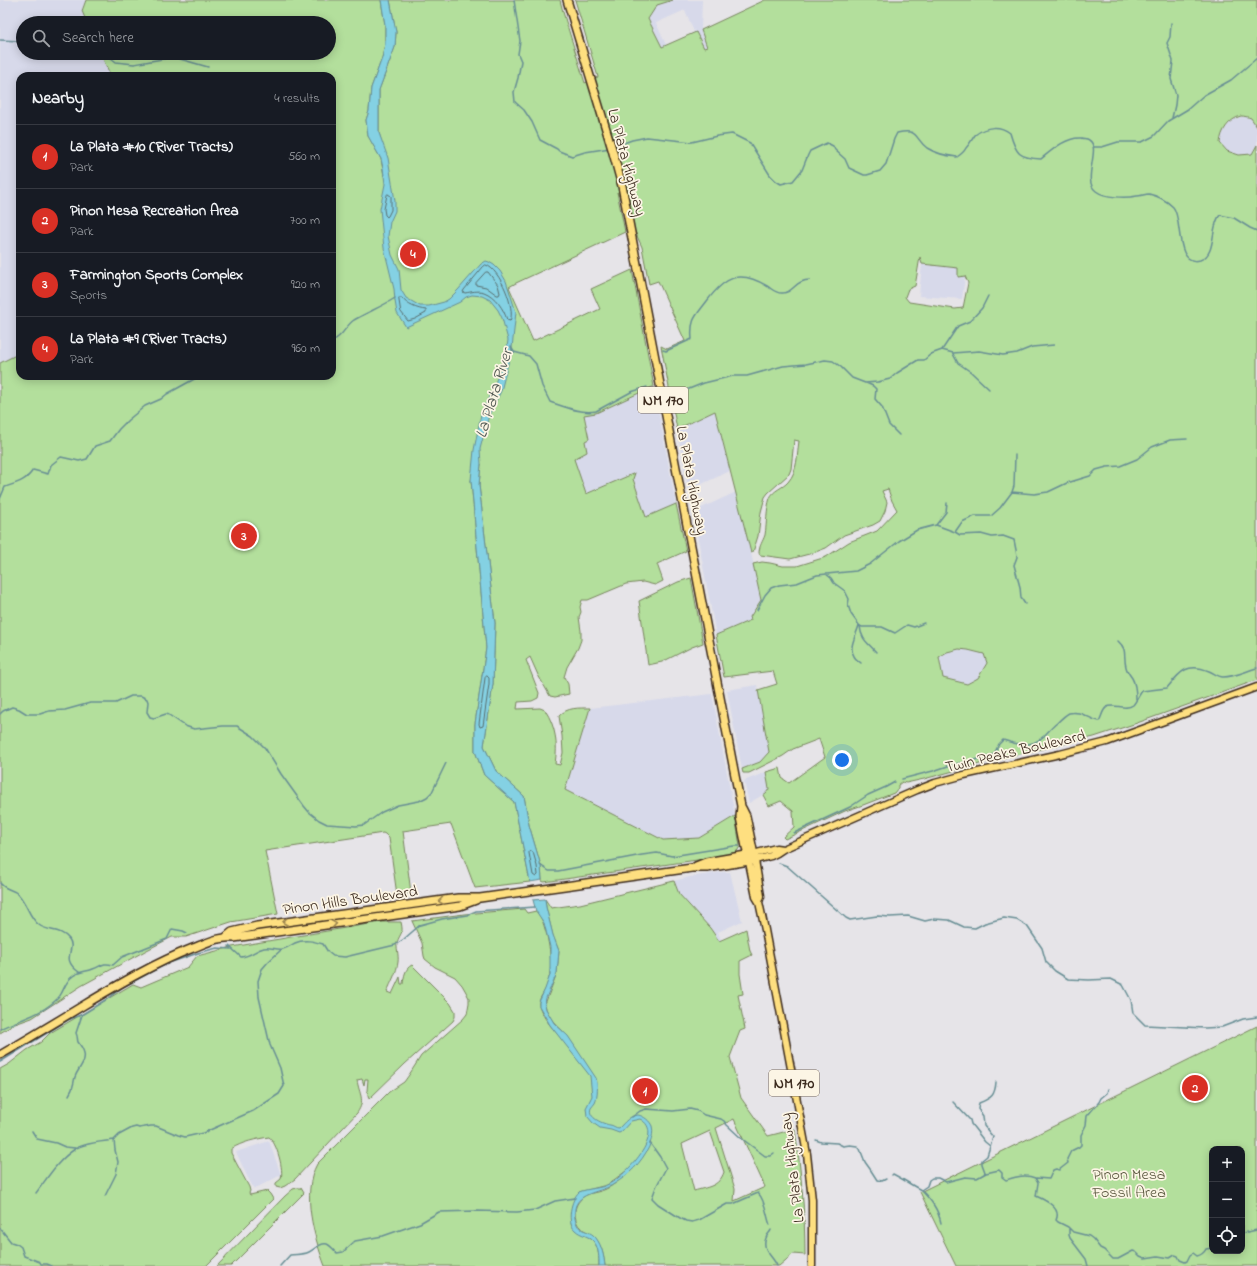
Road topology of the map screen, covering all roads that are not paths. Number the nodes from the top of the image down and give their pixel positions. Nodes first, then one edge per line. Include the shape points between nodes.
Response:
1 (567, 0) edge
2 (1257, 687) edge
3 (751, 858) junction
4 (0, 1055) edge
5 (812, 1266) edge

1 - 3 highway, La Plata Highway / NM 170 via 622,186 741,806 746,816
2 - 3 main road, Twin Peaks Boulevard via 1107,742 935,783 783,848 777,853 764,858
3 - 4 highway, Pinon Hills Boulevard via 706,862 692,868 480,898 458,898 276,923 232,932 226,937 182,952 150,967
3 - 5 main road, La Plata Highway / NM 170 via 761,896 759,902 807,1154 812,1200

